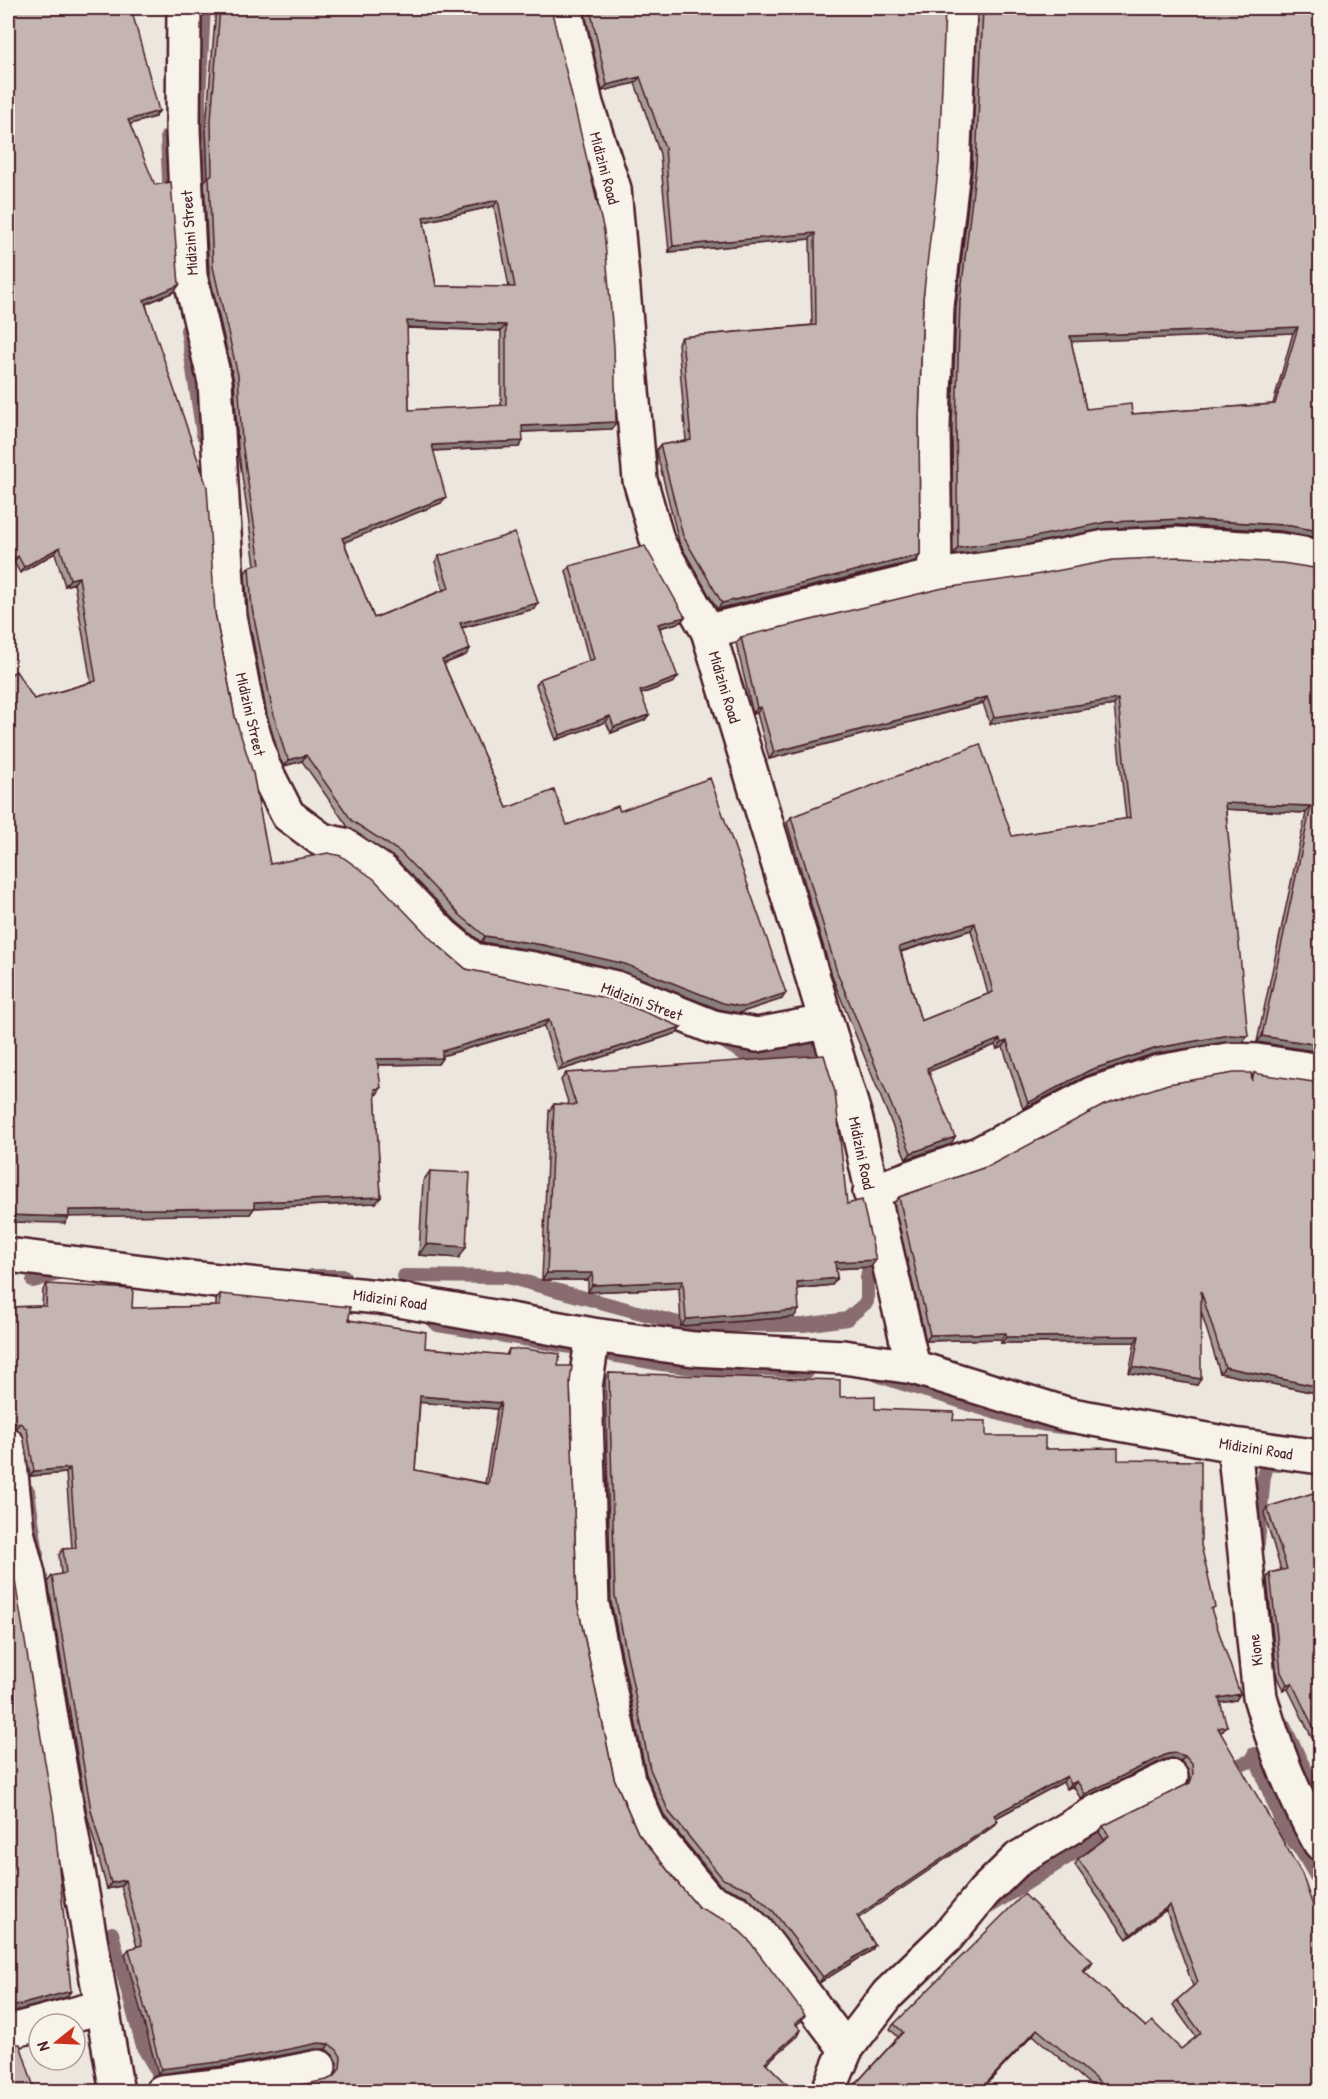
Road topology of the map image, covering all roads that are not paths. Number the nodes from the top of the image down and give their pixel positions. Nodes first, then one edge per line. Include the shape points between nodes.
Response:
1 (184, 8) edge
2 (565, 8) edge
3 (960, 8) edge
4 (1320, 557) edge
5 (935, 576) junction
6 (708, 631) junction
7 (825, 1022) junction
8 (1320, 1071) edge
9 (870, 1192) junction
10 (8, 1255) edge
11 (593, 1335) junction
12 (913, 1367) junction
13 (8, 1445) edge
14 (1234, 1445) junction
15 (1320, 1457) edge
16 (1171, 1777) dead end
17 (1320, 1843) edge
18 (102, 2007) junction
19 (8, 2032) edge
20 (846, 2049) junction
21 (319, 2067) dead end
22 (117, 2091) edge
23 (162, 2091) edge
24 (828, 2091) edge

1 - 7 street, Midizini Street via 183,130 190,276 215,382 229,616 249,718 263,765 288,815 322,840 344,845 382,871 443,935 473,960 616,988 713,1027 757,1035
2 - 6 street, Midizini Road via 586,104 614,189 640,480 658,543
3 - 5 street via 953,170 937,306 933,427
4 - 5 street via 1280,550 1176,544 1106,547
5 - 6 street
6 - 7 street, Midizini Road
7 - 9 street, Midizini Road via 856,1119
8 - 9 street via 1228,1060 1159,1072 1092,1094 978,1154
9 - 12 street, Midizini Road
10 - 11 street, Midizini Road via 199,1280 388,1298
11 - 12 street, Midizini Road via 694,1349 843,1357
11 - 20 street via 585,1387 592,1604 628,1780 649,1827 692,1881 708,1900 738,1913 757,1931
12 - 14 street, Midizini Road via 1066,1414
13 - 18 street via 17,1532 28,1574
14 - 15 street, Midizini Road
14 - 17 street, Kione via 1260,1697 1297,1803
16 - 20 street via 1098,1811 1019,1858 888,1994
18 - 19 street
18 - 22 street
20 - 24 street
21 - 23 street via 234,2084

